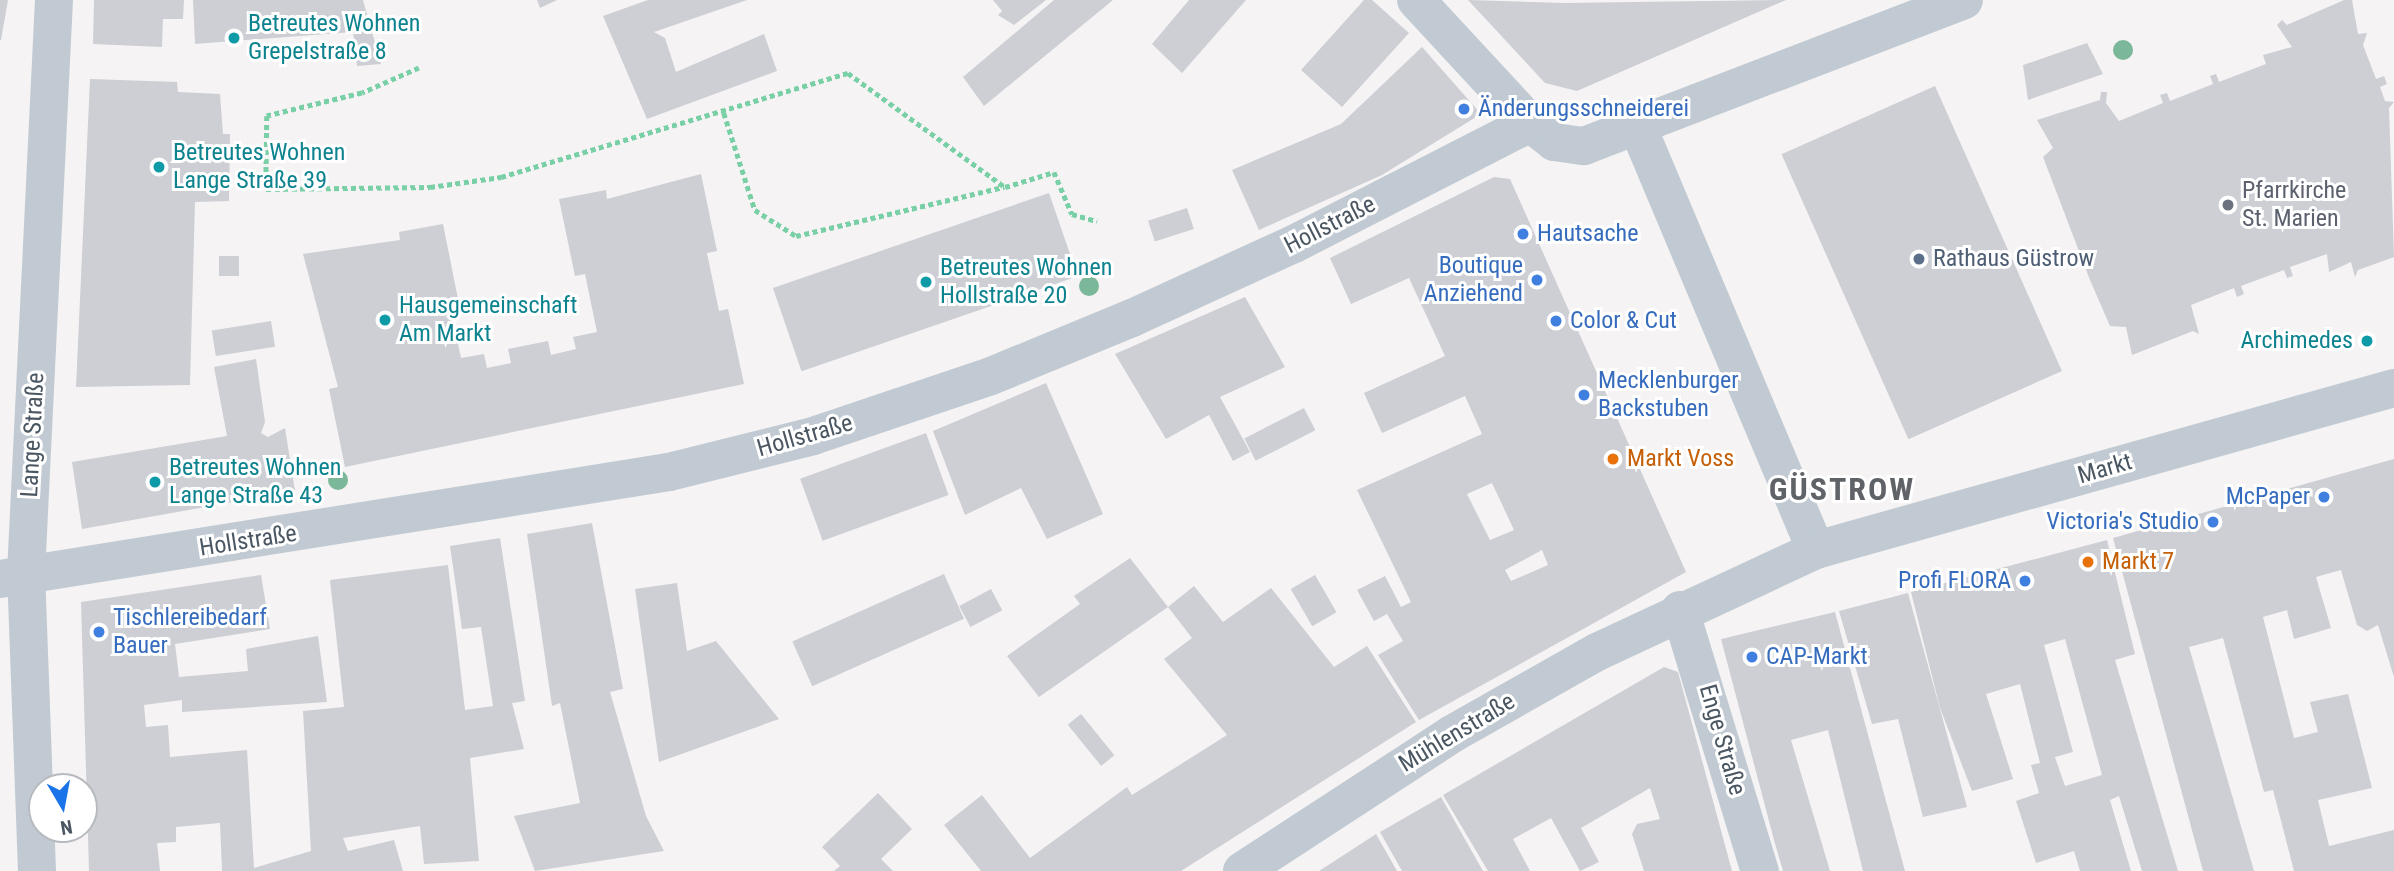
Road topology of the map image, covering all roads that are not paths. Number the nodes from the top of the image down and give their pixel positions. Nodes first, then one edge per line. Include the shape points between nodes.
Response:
1 (54, 0) edge
2 (1416, 0) edge
3 (1964, 0) edge
4 (1530, 123) junction
5 (1637, 125) junction
6 (2394, 388) edge
7 (1815, 550) junction
8 (13, 576) edge
9 (1681, 610) junction
10 (37, 871) edge
11 (1242, 871) edge
12 (1760, 871) edge

1 - 8 street, Lange Straße
2 - 4 street
3 - 5 street
4 - 5 street via 1554,142 1584,146
4 - 8 street, Hollstraße via 1294,244 1132,318 991,376 813,436 669,472
5 - 7 street
6 - 7 street, Markt
7 - 9 street, Markt
8 - 10 street, Lange Straße
9 - 11 street, Mühlenstraße via 1452,734
9 - 12 street, Enge Straße

